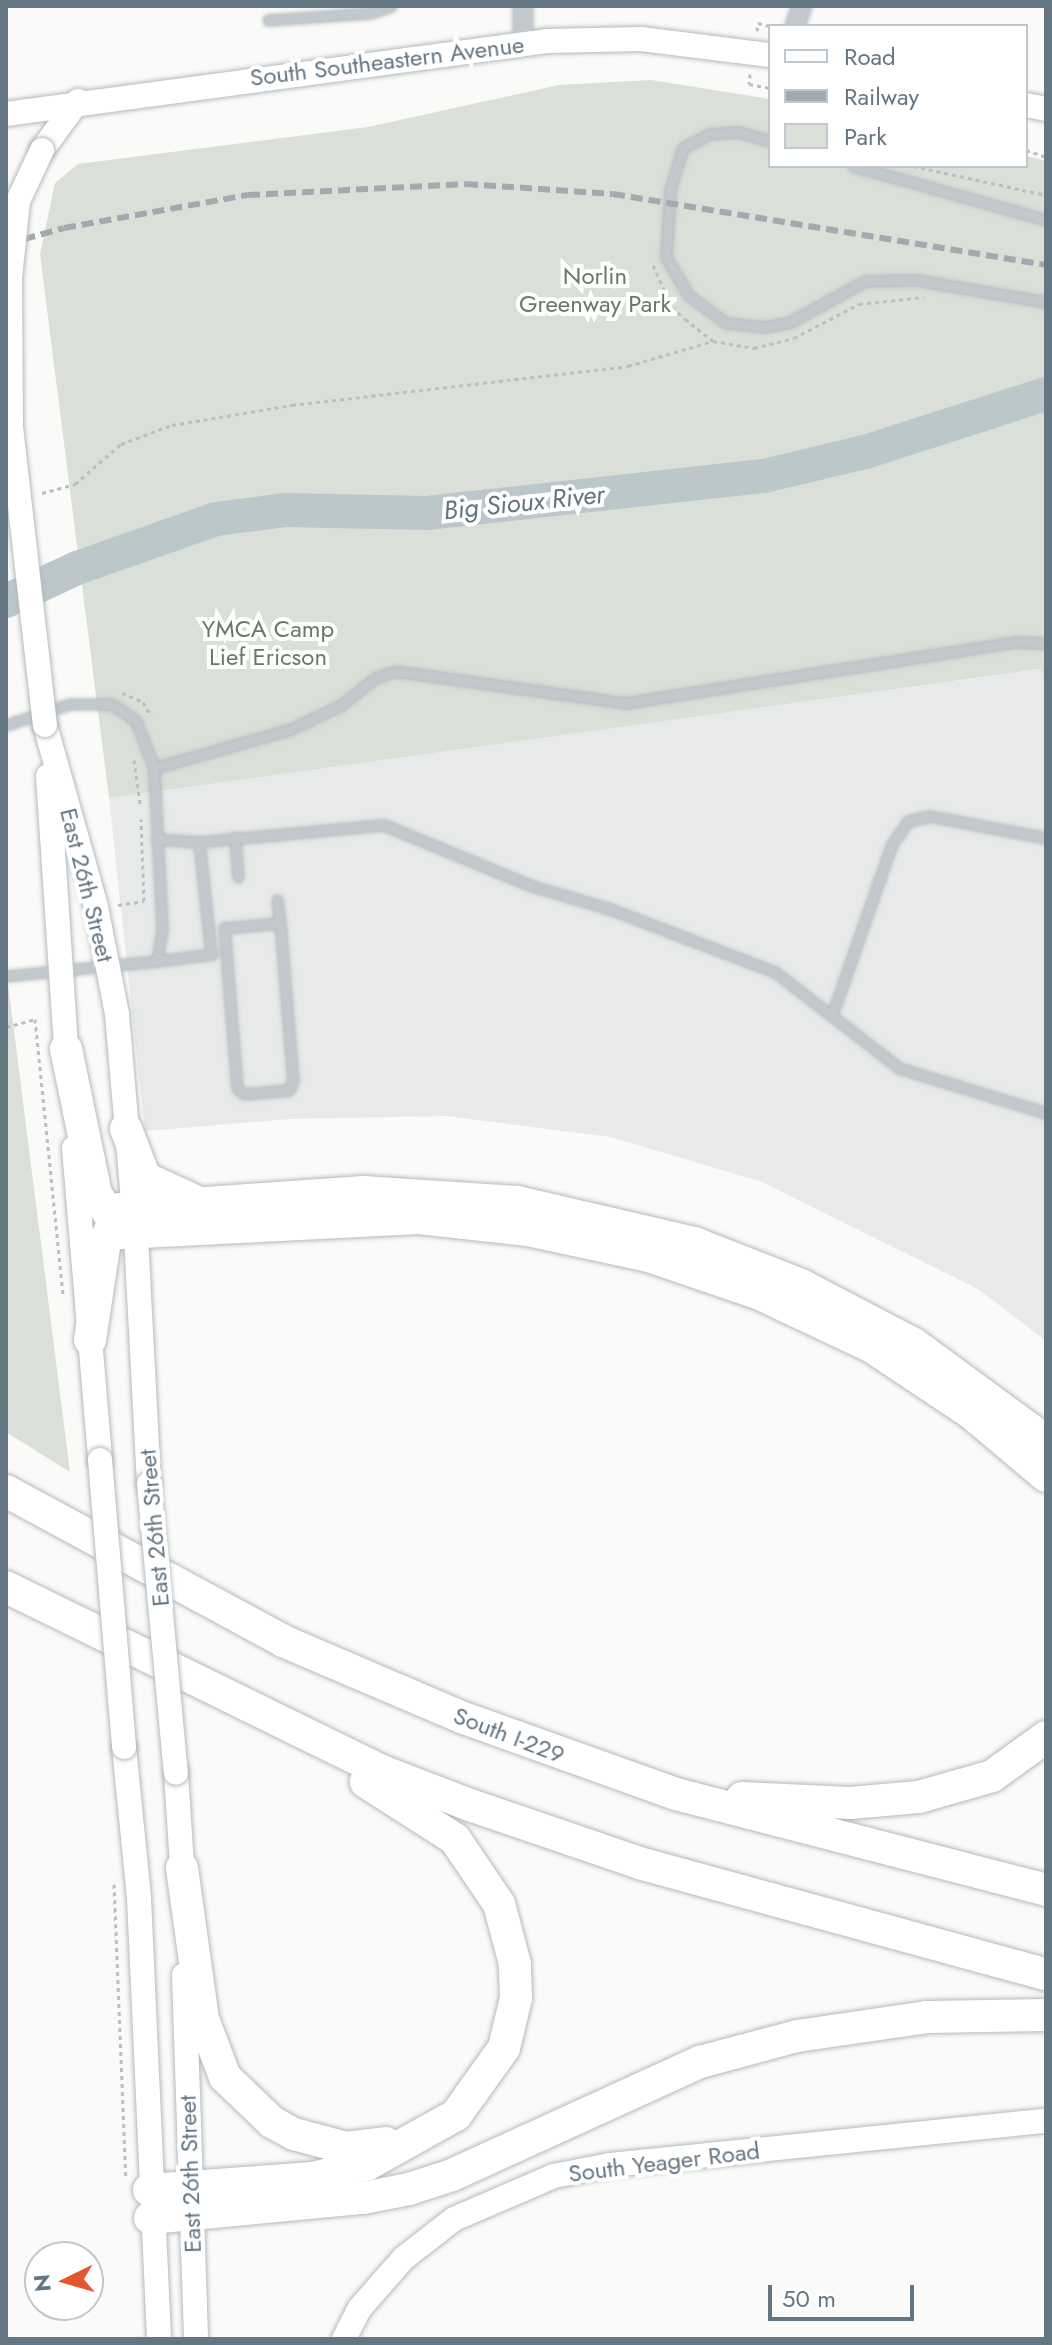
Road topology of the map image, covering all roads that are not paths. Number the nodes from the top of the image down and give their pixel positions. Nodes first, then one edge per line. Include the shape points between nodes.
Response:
1 (391, 6) edge
2 (523, 6) edge
3 (268, 20) dead end
4 (523, 43) junction
5 (768, 55) edge
6 (78, 101) junction
7 (6, 114) edge
8 (768, 140) edge
9 (860, 168) edge
10 (1046, 220) edge
11 (1046, 302) edge
12 (6, 369) edge
13 (11, 427) junction
14 (1046, 643) edge
15 (6, 725) edge
16 (45, 725) junction
17 (154, 768) junction
18 (235, 837) junction
19 (1046, 838) edge
20 (156, 839) junction
21 (199, 842) junction
22 (238, 877) dead end
23 (277, 900) dead end
24 (280, 923) junction
25 (226, 952) junction
26 (211, 954) junction
27 (157, 961) junction
28 (108, 970) junction
29 (61, 973) junction
30 (6, 976) edge
31 (832, 1015) junction
32 (66, 1049) junction
33 (1046, 1113) edge
34 (126, 1129) junction
35 (216, 1201) junction
36 (127, 1222) junction
37 (90, 1340) junction
38 (1046, 1441) edge
39 (1046, 1476) edge
40 (6, 1491) edge
41 (6, 1587) edge
42 (230, 1698) junction
43 (1046, 1737) edge
44 (587, 1764) junction
45 (182, 1868) junction
46 (1046, 1890) edge
47 (1046, 1974) edge
48 (1046, 2015) edge
49 (1046, 2121) edge
50 (435, 2129) junction
51 (142, 2197) junction
52 (190, 2201) junction
53 (159, 2339) edge
54 (196, 2339) edge
55 (344, 2339) edge

1 - 3 lane via 370,13
2 - 4 street
4 - 5 main road, South Southeastern Avenue via 641,39
4 - 6 main road, South Southeastern Avenue
6 - 7 main road, South Southeastern Avenue
6 - 13 main road, bridge via 42,150 21,191 12,234
8 - 11 lane via 738,132 709,134 683,148 670,189 666,257 688,295 726,323 763,327 790,322 865,281 917,280
9 - 10 lane
12 - 13 main road, East 26th Street, bridge
13 - 16 main road, East 26th Street, bridge
14 - 17 lane via 1015,642 625,703 395,671 291,729
15 - 17 lane via 91,702 112,704 138,724
16 - 28 main road, East 26th Street
16 - 29 main road, East 26th Street
17 - 20 lane
18 - 21 lane
18 - 22 lane
18 - 31 lane via 384,825 532,886 610,909 775,972
19 - 31 lane via 929,816 908,821 892,844
20 - 21 lane
20 - 27 lane via 162,928
21 - 26 lane
23 - 24 lane
24 - 25 lane via 224,928
24 - 25 lane via 293,1081 289,1090 244,1094 237,1088
25 - 26 lane
26 - 27 lane
27 - 28 lane
28 - 29 lane
28 - 34 main road, East 26th Street
29 - 30 lane
29 - 32 main road, East 26th Street
31 - 33 lane via 899,1068
32 - 36 highway via 96,1194
32 - 37 main road, East 26th Street
34 - 35 highway via 145,1178 181,1196
34 - 36 main road, East 26th Street
35 - 36 highway
35 - 38 highway via 363,1192 461,1196 577,1213 694,1243 860,1313 970,1382
36 - 37 highway
36 - 39 highway via 419,1218 528,1230 649,1256 760,1294 872,1347 970,1412
36 - 45 main road, East 26th Street, bridge
37 - 51 main road, East 26th Street, bridge via 139,1898
40 - 44 highway, South I-229 via 283,1641
41 - 42 highway
42 - 47 highway via 384,1772 573,1841
42 - 50 highway via 455,1839 499,1904 515,1964 512,2024 490,2074 456,2115
43 - 44 highway via 1017,1761 973,1783 919,1797 850,1803 735,1798
44 - 46 highway, South I-229 via 796,1829
45 - 50 highway via 203,2019 236,2091 272,2122 324,2145 375,2145
45 - 52 main road, East 26th Street
48 - 52 highway via 927,2017 748,2047 700,2062 452,2175 409,2189 363,2198
49 - 55 main road, South Yeager Road via 610,2165 554,2176 454,2219 404,2258 360,2308
50 - 52 highway via 401,2149 341,2172
51 - 52 highway
51 - 53 main road, East 26th Street
52 - 54 main road, East 26th Street

